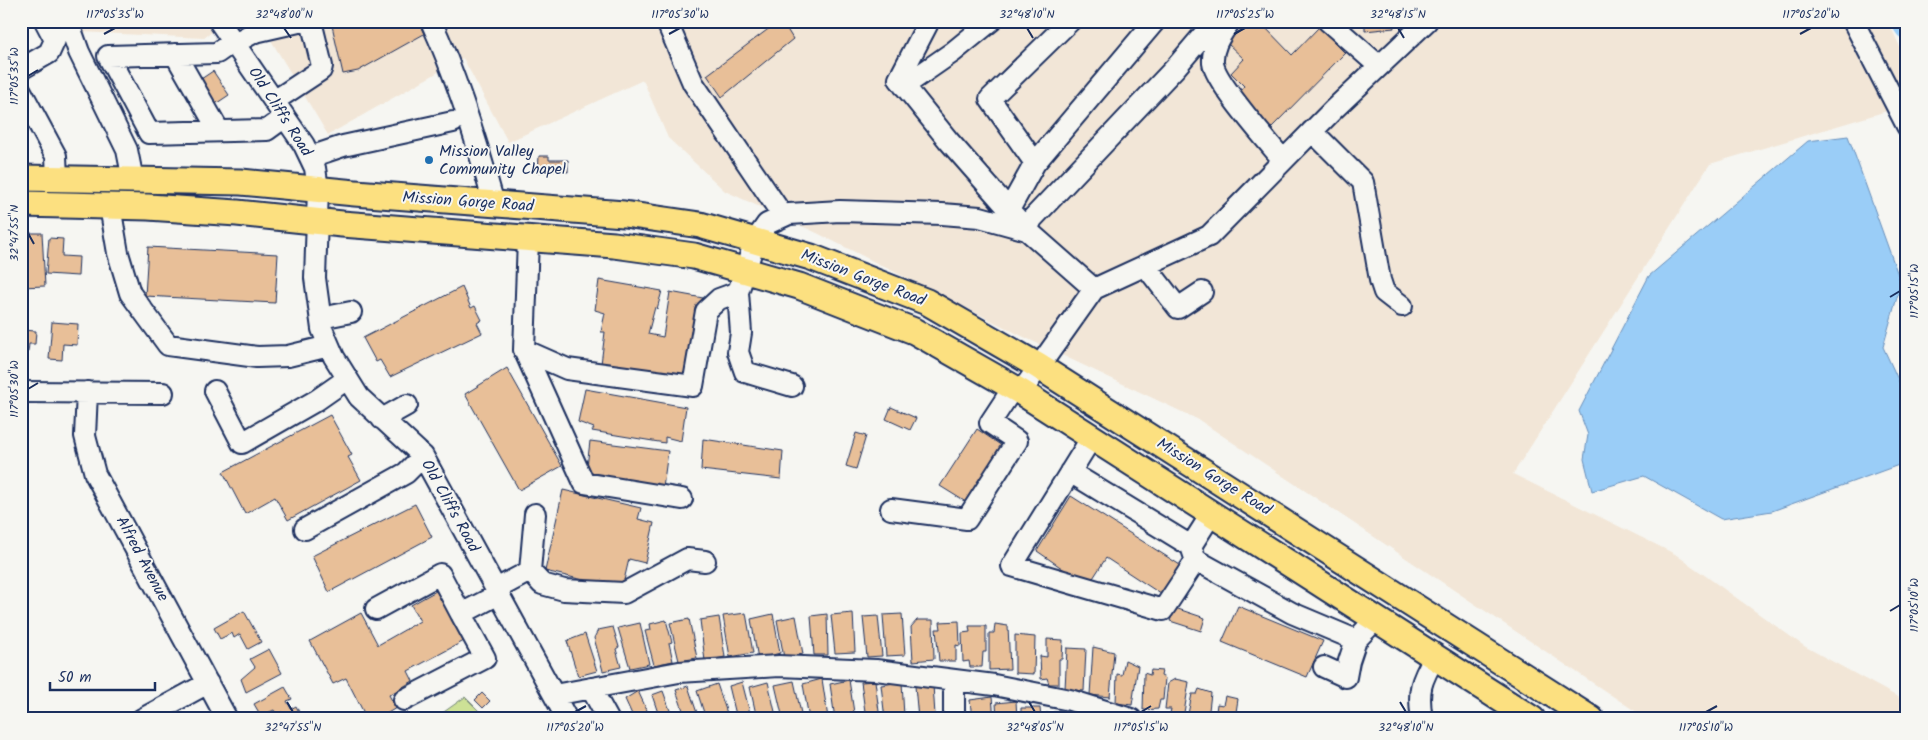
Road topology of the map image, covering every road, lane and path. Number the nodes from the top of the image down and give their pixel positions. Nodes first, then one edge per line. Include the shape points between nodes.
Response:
1 (45, 21) edge
2 (304, 21) edge
3 (312, 21) edge
4 (431, 21) edge
5 (924, 21) edge
6 (991, 21) edge
7 (1070, 21) edge
8 (1155, 21) edge
9 (1215, 21) edge
10 (1230, 21) edge
11 (1328, 21) edge
12 (1427, 21) edge
13 (1853, 21) edge
14 (71, 23) edge
15 (669, 27) dead end
16 (229, 35) edge
17 (175, 54) junction
18 (1380, 66) junction
19 (21, 69) edge
20 (904, 86) junction
21 (21, 91) edge
22 (280, 109) junction
23 (452, 122) dead end
24 (1907, 126) edge
25 (219, 131) junction
26 (1312, 131) junction
27 (310, 157) junction
28 (1283, 160) junction
29 (1035, 163) junction
30 (21, 178) edge
31 (57, 178) junction
32 (133, 180) junction
33 (318, 190) junction
34 (21, 204) edge
35 (494, 204) junction
36 (110, 206) junction
37 (1009, 210) junction
38 (783, 216) junction
39 (318, 222) junction
40 (1027, 230) junction
41 (528, 239) junction
42 (755, 241) junction
43 (1145, 266) junction
44 (742, 281) junction
45 (1094, 289) junction
46 (1202, 292) dead end
47 (1402, 306) dead end
48 (351, 312) dead end
49 (321, 318) junction
50 (329, 346) junction
51 (524, 350) junction
52 (1038, 366) junction
53 (347, 379) junction
54 (792, 386) dead end
55 (1017, 390) junction
56 (216, 391) dead end
57 (21, 392) edge
58 (87, 392) junction
59 (163, 393) dead end
60 (407, 405) dead end
61 (382, 419) junction
62 (1092, 437) junction
63 (423, 456) junction
64 (1070, 472) junction
65 (682, 499) dead end
66 (891, 509) dead end
67 (1212, 513) junction
68 (534, 514) dead end
69 (305, 529) dead end
70 (1193, 553) junction
71 (705, 561) dead end
72 (530, 571) junction
73 (497, 591) junction
74 (376, 609) dead end
75 (461, 614) junction
76 (1376, 618) junction
77 (1356, 640) junction
78 (1435, 656) junction
79 (1324, 667) dead end
80 (954, 681) junction
81 (208, 683) junction
82 (591, 688) junction
83 (554, 695) junction
84 (404, 700) dead end
85 (1426, 718) edge
86 (142, 719) edge
87 (228, 719) edge
88 (567, 719) edge
89 (608, 719) edge
90 (954, 719) edge
91 (1131, 719) edge
92 (1532, 719) edge
93 (1590, 719) edge

1 - 19 street via 55,40 49,53
2 - 16 street
3 - 22 street via 321,70
4 - 35 street via 449,59
5 - 20 street via 926,25 900,79
6 - 20 street
7 - 29 street via 990,99
8 - 29 street
9 - 40 street via 1176,67 1032,219
10 - 28 street via 1215,44 1213,65 1241,108
11 - 18 street
12 - 18 street
13 - 24 street
14 - 32 street via 79,52 127,150
15 - 38 street via 693,83
16 - 17 street via 217,53
16 - 22 street, Old Cliffs Road
17 - 25 street
17 - 25 street via 108,56 149,133
18 - 26 street
20 - 37 street
21 - 31 street via 56,156
22 - 25 street via 267,130
22 - 27 street, Old Cliffs Road
23 - 27 street via 343,146
26 - 28 street
26 - 47 street via 1363,182 1380,280 1384,292
27 - 33 street, Old Cliffs Road
28 - 43 street via 1209,236
29 - 37 street
30 - 31 main road, Mission Gorge Road
31 - 32 main road, Mission Gorge Road
32 - 33 main road, Mission Gorge Road via 241,182
33 - 35 main road, Mission Gorge Road
33 - 39 street, Old Cliffs Road
34 - 36 main road, Mission Gorge Road
35 - 42 main road, Mission Gorge Road via 624,214 700,225
36 - 39 main road, Mission Gorge Road via 238,213
36 - 50 street via 118,253 130,293 168,345 257,357 288,356
37 - 40 street
38 - 40 street via 840,211 942,214 980,217
38 - 42 street via 767,224
39 - 41 main road, Mission Gorge Road
39 - 49 street, Old Cliffs Road via 315,278
40 - 45 street
41 - 44 main road, Mission Gorge Road via 614,245 694,256
41 - 51 street
42 - 44 street
42 - 52 main road, Mission Gorge Road via 811,257 927,302
43 - 45 street
43 - 46 street via 1178,308
44 - 51 street via 706,311 693,386 566,370
44 - 54 street via 738,352 745,372
44 - 55 main road, Mission Gorge Road via 799,286 914,331
45 - 52 street
48 - 49 street
49 - 50 street, Old Cliffs Road
50 - 53 street, Old Cliffs Road
51 - 65 street via 584,483
52 - 55 street
52 - 93 main road, Mission Gorge Road
53 - 56 street via 242,443
53 - 61 street, Old Cliffs Road via 358,397
55 - 62 main road, Mission Gorge Road
55 - 66 street via 990,423 1017,441 967,519
57 - 58 street
58 - 59 street
58 - 81 street, Alfred Avenue via 85,436 95,474
60 - 61 street
61 - 63 street, Old Cliffs Road
62 - 64 street
62 - 67 main road, Mission Gorge Road
63 - 69 street via 406,473
63 - 73 street, Old Cliffs Road
64 - 70 street
64 - 70 street via 1012,566 1163,610
67 - 70 street
67 - 76 main road, Mission Gorge Road
68 - 72 street
70 - 77 street via 1292,613
71 - 72 street via 687,559 624,593 564,590 542,584
72 - 73 street
73 - 75 street
73 - 83 street, Old Cliffs Road
74 - 75 street via 440,574
75 - 84 street via 485,658
76 - 77 street
76 - 78 main road, Mission Gorge Road
77 - 79 street via 1346,677
78 - 85 street via 1421,682 1419,702
78 - 92 main road, Mission Gorge Road
80 - 82 street via 876,670 779,666 679,672
80 - 90 street
80 - 91 street via 994,685 1070,700
81 - 86 street
81 - 87 street, Alfred Avenue
82 - 83 street
82 - 89 street
83 - 88 street, Old Cliffs Road

